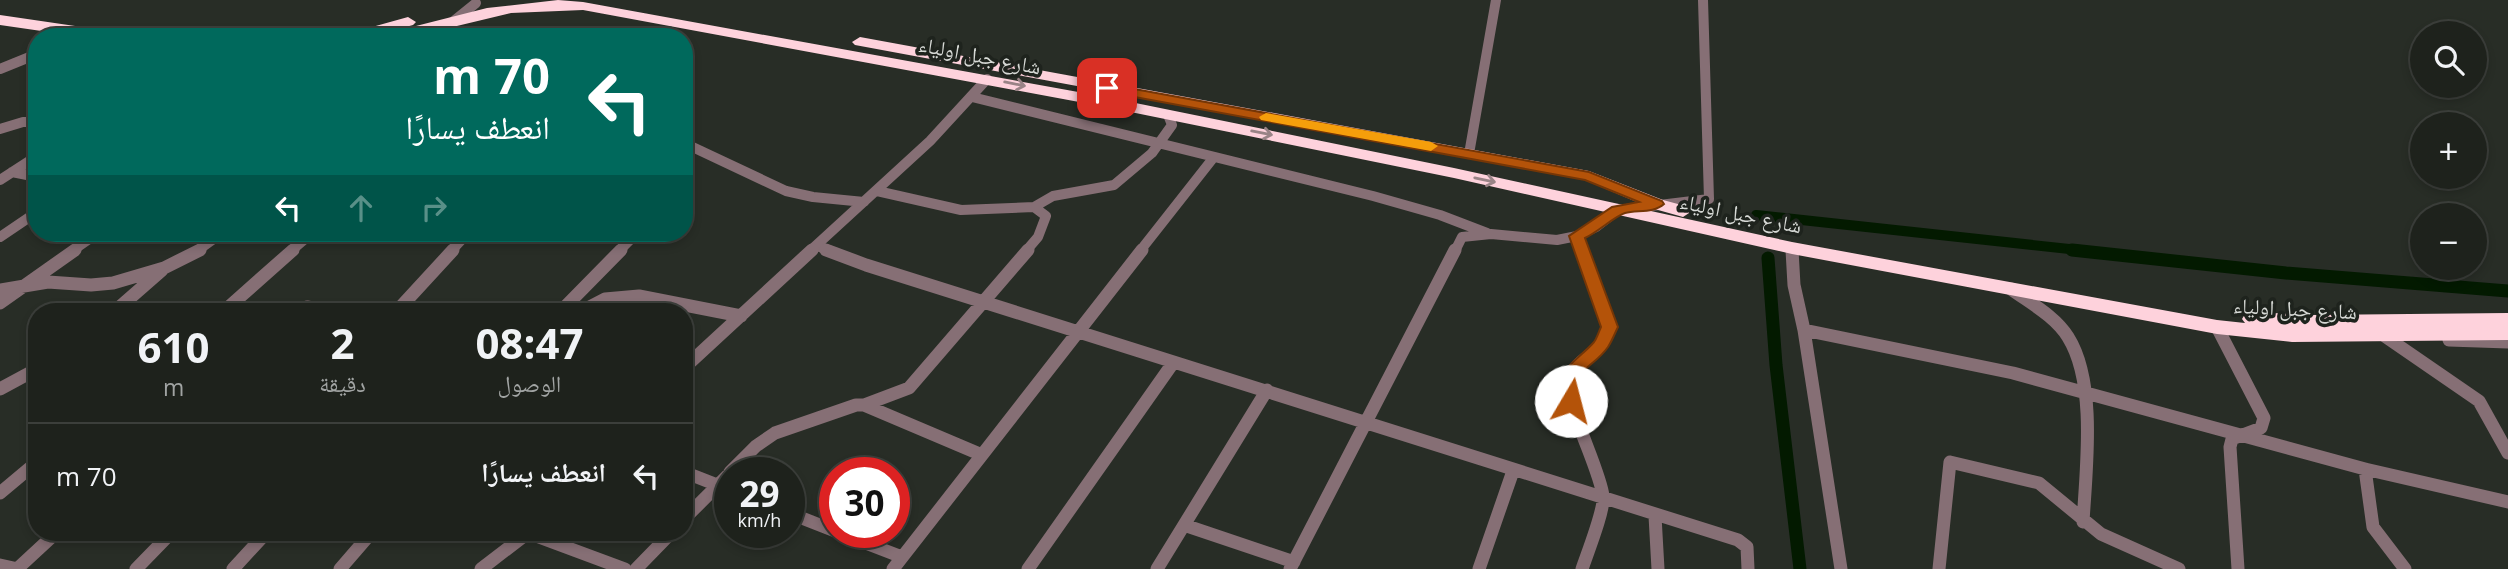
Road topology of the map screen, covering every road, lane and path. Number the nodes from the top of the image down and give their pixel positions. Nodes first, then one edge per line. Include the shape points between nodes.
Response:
1 (494, 0) edge
2 (621, 0) edge
3 (1496, 0) edge
4 (1703, 0) edge
5 (476, 3) junction
6 (456, 18) junction
7 (0, 20) edge
8 (55, 28) edge
9 (385, 28) edge
10 (423, 28) edge
11 (444, 28) edge
12 (0, 33) edge
13 (28, 37) edge
14 (28, 58) edge
15 (0, 69) edge
16 (987, 79) junction
17 (972, 97) junction
18 (1168, 115) junction
19 (28, 122) edge
20 (0, 129) edge
21 (1158, 144) junction
22 (693, 150) edge
23 (28, 153) edge
24 (1469, 153) junction
25 (1214, 157) junction
26 (28, 160) edge
27 (6, 171) edge
28 (28, 175) edge
29 (0, 180) edge
30 (877, 191) junction
31 (864, 202) junction
32 (1657, 204) junction
33 (1034, 207) junction
34 (1618, 210) junction
35 (28, 218) edge
36 (1491, 234) junction
37 (1577, 236) junction
38 (0, 237) edge
39 (85, 242) edge
40 (210, 242) edge
41 (302, 242) edge
42 (460, 242) edge
43 (628, 242) edge
44 (817, 246) junction
45 (1792, 248) junction
46 (165, 267) junction
47 (2011, 288) junction
48 (0, 290) edge
49 (17, 291) junction
50 (986, 302) junction
51 (0, 303) edge
52 (124, 303) edge
53 (233, 303) edge
54 (404, 303) edge
55 (569, 303) edge
56 (597, 303) edge
57 (674, 303) edge
58 (693, 308) edge
59 (741, 316) junction
60 (2508, 320) edge
61 (2217, 327) junction
62 (1804, 330) junction
63 (1079, 331) junction
64 (2508, 333) edge
65 (2333, 335) junction
66 (2386, 337) junction
67 (2508, 342) edge
68 (693, 360) edge
69 (1173, 363) junction
70 (28, 374) edge
71 (0, 389) edge
72 (1267, 390) junction
73 (2082, 390) junction
74 (864, 405) junction
75 (1367, 422) junction
76 (2238, 436) junction
77 (2508, 453) edge
78 (982, 456) junction
79 (745, 457) edge
80 (2365, 469) junction
81 (28, 470) edge
82 (1513, 471) junction
83 (693, 476) edge
84 (714, 484) edge
85 (0, 493) edge
86 (714, 496) edge
87 (1604, 499) junction
88 (2508, 502) edge
89 (693, 512) edge
90 (1655, 516) junction
91 (2084, 522) junction
92 (1184, 525) junction
93 (47, 541) edge
94 (163, 541) edge
95 (259, 541) edge
96 (364, 541) edge
97 (518, 541) edge
98 (550, 541) edge
99 (663, 541) edge
100 (867, 548) edge
101 (897, 563) edge
102 (0, 565) edge
103 (1292, 565) edge
104 (17, 569) edge
105 (136, 569) edge
106 (233, 569) edge
107 (340, 569) edge
108 (481, 569) edge
109 (625, 569) edge
110 (636, 569) edge
111 (1028, 569) edge
112 (1157, 569) edge
113 (1479, 569) edge
114 (1582, 569) edge
115 (1658, 569) edge
116 (1748, 569) edge
117 (1841, 569) edge
118 (1939, 569) edge
119 (2179, 569) edge
120 (2238, 569) edge
121 (2404, 569) edge

1 - 5 highway
2 - 24 highway, شارع جبل اولياء
3 - 24 street
4 - 32 street via 1709,200
5 - 6 street
5 - 9 highway
6 - 10 highway, شارع جبل اولياء
6 - 11 street
6 - 16 highway, شارع جبل اولياء via 515,7 574,5
7 - 8 highway
12 - 13 highway
14 - 15 street
16 - 17 street
16 -> 18 highway, شارع جبل اولياء
17 - 21 street
17 - 30 street
18 - 21 street via 1170,131
18 -> 34 highway, شارع جبل اولياء
19 - 20 street
21 - 25 street
21 - 33 street via 1114,185 1053,196
22 - 31 street via 786,191
23 - 27 street
24 - 32 highway, شارع جبل اولياء via 1589,176
25 - 36 street via 1373,195
25 - 63 street
26 - 27 street
27 - 28 street
27 - 29 street
30 - 31 street
30 - 33 street via 961,210
31 - 44 street
32 - 34 street
32 - 60 highway, شارع جبل اولياء via 1788,235 2248,318 2311,322
33 - 50 street via 1046,216 1038,237
34 - 37 street
34 - 45 highway, شارع جبل اولياء
35 - 38 street
36 - 37 street via 1557,240
36 - 75 street via 1462,237
37 - 87 street via 1609,327 1601,345 1579,363 1568,386
39 - 49 street
40 - 46 street
41 - 53 street
42 - 54 street
43 - 55 street
44 - 50 street
44 - 59 street
45 - 47 highway, شارع جبل اولياء
45 - 62 street
46 - 49 street via 96,285 46,282
46 - 52 street
47 - 61 highway, شارع جبل اولياء
47 - 73 street via 2068,336 2076,351
48 - 49 street
49 - 51 street
50 - 63 street
50 - 74 street via 909,388
56 - 57 street via 629,297
58 - 59 street
59 - 68 street
61 - 65 highway, شارع جبل اولياء
61 - 76 street via 2264,418 2261,428
62 - 73 street
62 - 117 street
63 - 69 street
63 - 78 street
64 - 65 highway, شارع جبل اولياء
65 - 66 street
66 - 67 street
66 - 77 street via 2479,401
69 - 72 street
69 - 111 street
70 - 71 street
72 - 75 street
72 - 92 street
73 - 76 street
73 - 91 street
74 - 78 street
74 - 79 street via 848,406 775,433
75 - 82 street
75 - 103 street
76 - 80 street
76 - 120 street via 2230,447
78 - 101 street
80 - 88 street
80 - 121 street via 2373,527
81 - 85 street
82 - 87 street
82 - 113 street
83 - 84 street
86 - 89 street
87 - 90 street
87 - 114 street
90 - 115 street
90 - 116 street via 1744,544
91 - 118 street via 2039,483 1950,462
91 - 119 street
92 - 103 street
92 - 112 street
93 - 104 street
94 - 105 street
95 - 106 street
96 - 107 street
97 - 108 street
98 - 109 street
99 - 110 street
100 - 101 street
102 - 104 street

